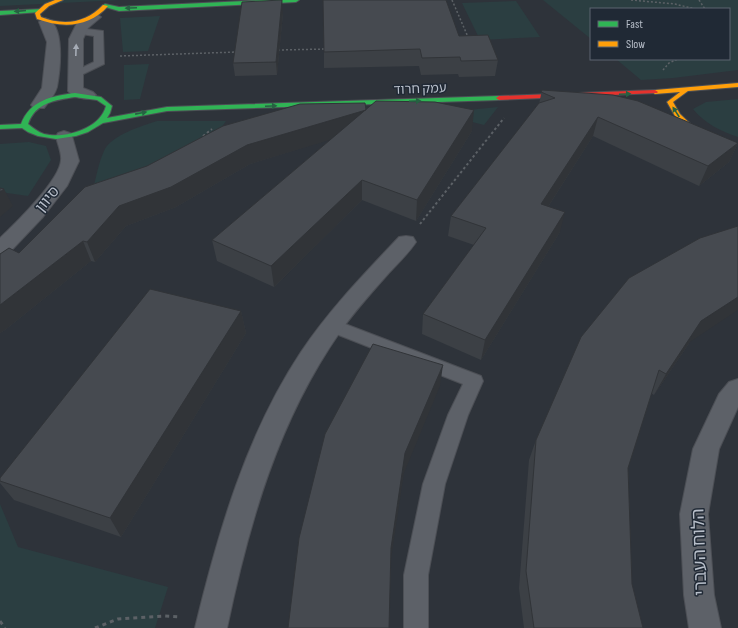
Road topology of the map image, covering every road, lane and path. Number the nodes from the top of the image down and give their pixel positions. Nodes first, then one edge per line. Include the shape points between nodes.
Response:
1 (60, 0) edge
2 (296, 0) edge
3 (452, 0) edge
4 (631, 0) edge
5 (101, 3) edge
6 (692, 8) edge
7 (0, 13) edge
8 (42, 16) junction
9 (95, 17) junction
10 (79, 30) junction
11 (471, 43) edge
12 (329, 49) edge
13 (273, 51) edge
14 (242, 52) edge
15 (99, 57) junction
16 (75, 75) junction
17 (738, 86) edge
18 (685, 91) junction
19 (88, 95) junction
20 (586, 96) junction
21 (520, 98) junction
22 (612, 103) edge
23 (39, 105) junction
24 (226, 107) junction
25 (103, 121) junction
26 (674, 125) edge
27 (0, 127) edge
28 (30, 131) junction
29 (64, 136) junction
30 (199, 141) edge
31 (406, 242) joint
32 (0, 250) edge
33 (332, 325) junction
34 (738, 390) edge
35 (0, 621) edge
36 (212, 624) edge
37 (5, 628) edge
38 (95, 628) edge
39 (416, 628) edge
40 (705, 628) edge

1 - 8 street via 48,4
2 -> 5 street via 119,8
3 - 11 path
4 - 6 path
5 - 9 street via 102,12
8 -> 7 street
8 - 9 street via 65,24
8 - 23 street via 54,42 49,88
9 - 10 street
10 - 15 lane via 99,34
16 -> 10 street via 76,39
12 - 13 path
14 - 15 path
15 - 16 lane via 99,64
16 - 19 street via 76,91
17 - 18 street, עמק חרוד
20 -> 18 street, עמק חרוד
26 -> 18 street via 701,135 677,116 670,102
19 - 23 street via 60,97
19 - 25 street via 99,97 110,108
20 - 21 street, עמק חרוד
20 - 22 street
24 -> 21 street, עמק חרוד
21 - 31 path
23 - 28 street via 25,118 24,125
25 -> 24 street, עמק חרוד via 167,109
24 - 30 path via 213,128
25 - 29 street, עמק חרוד via 80,133
27 - 28 street via 24,126
28 - 29 street, עמק חרוד via 40,136
29 - 32 street, סיוון via 70,161 58,186
31 - 33 street
33 - 36 street via 302,371 270,433 241,512
33 - 39 lane via 474,381 458,415 434,484 416,575
34 - 40 street, הלוח העברי via 728,401 706,449 694,514 699,595
35 - 37 path
36 - 38 path via 165,616 118,619

